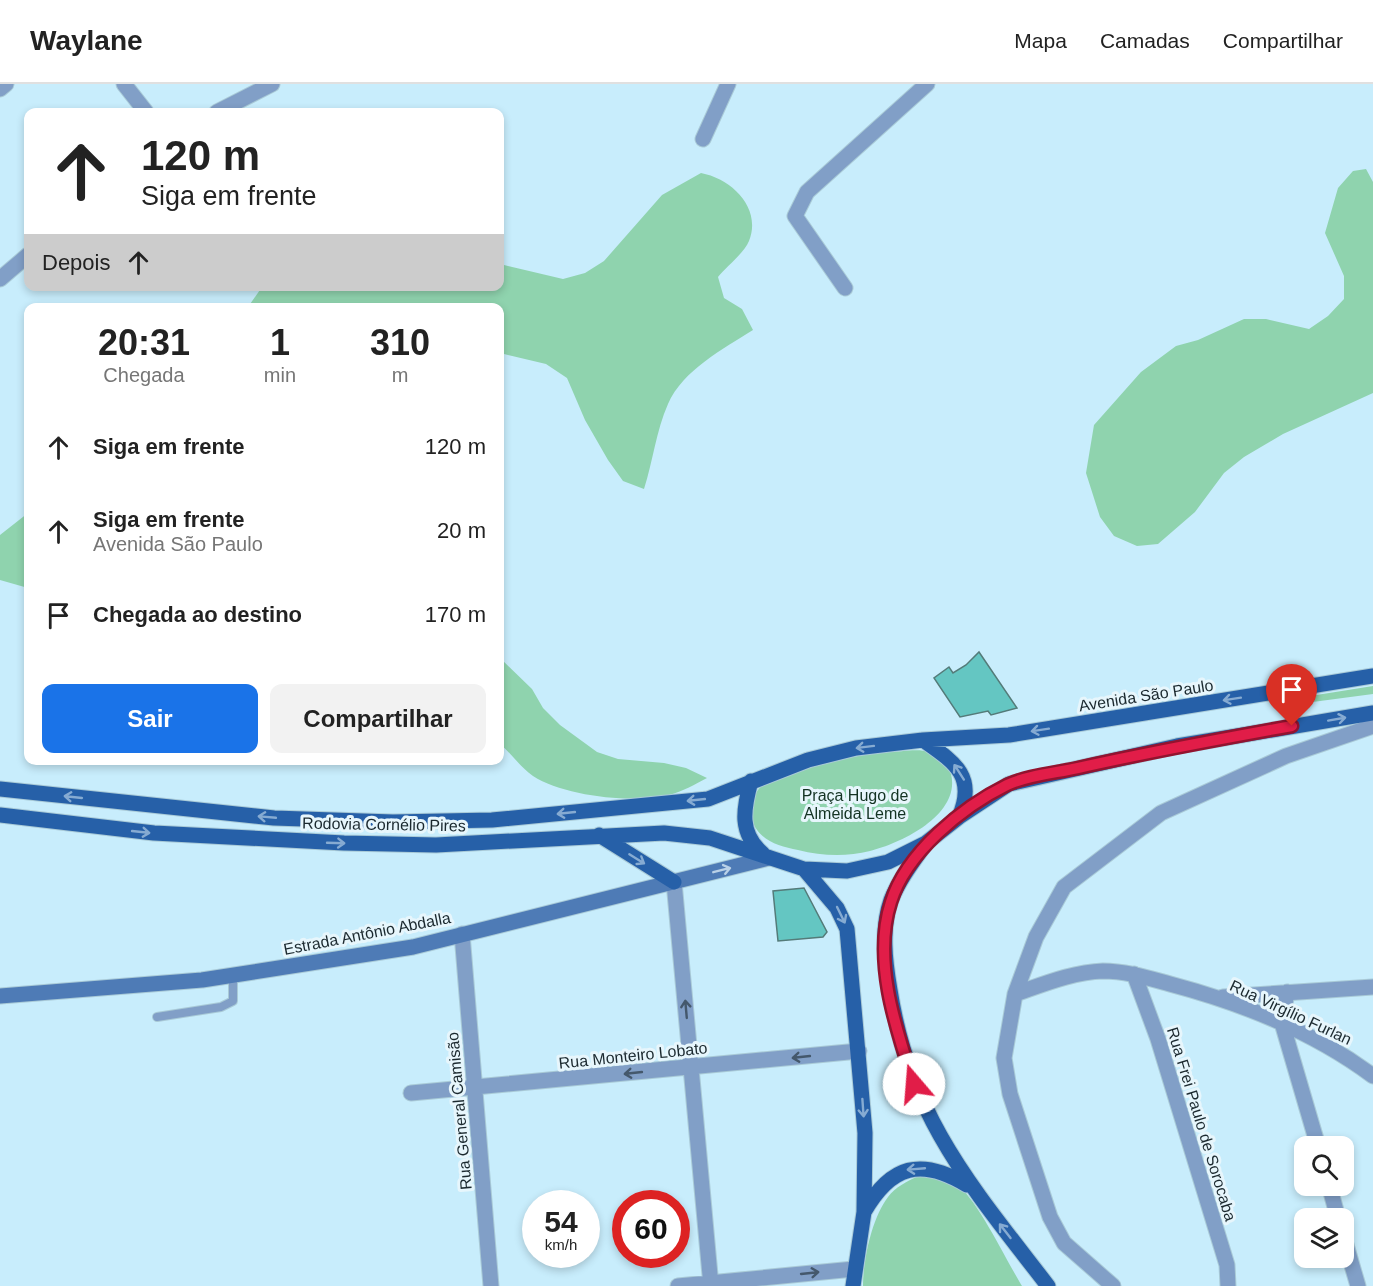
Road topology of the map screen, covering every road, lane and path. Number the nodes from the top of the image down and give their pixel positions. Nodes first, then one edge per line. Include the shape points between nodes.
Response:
1 (6, 84) edge
2 (124, 84) edge
3 (272, 84) edge
4 (728, 84) edge
5 (927, 84) edge
6 (0, 89) edge
7 (143, 108) edge
8 (225, 108) edge
9 (703, 139) dead end
10 (24, 258) edge
11 (0, 279) edge
12 (845, 288) dead end
13 (1373, 676) edge
14 (1373, 713) edge
15 (1373, 726) edge
16 (923, 740) junction
17 (751, 781) junction
18 (0, 789) edge
19 (0, 815) edge
20 (959, 817) junction
21 (599, 835) junction
22 (926, 843) junction
23 (768, 857) junction
24 (804, 869) junction
25 (674, 882) junction
26 (462, 934) junction
27 (1134, 974) junction
28 (233, 975) junction
29 (1373, 987) edge
30 (1287, 992) junction
31 (1015, 994) junction
32 (0, 996) edge
33 (1220, 997) junction
34 (157, 1017) dead end
35 (1282, 1023) junction
36 (859, 1051) junction
37 (692, 1068) junction
38 (1373, 1076) edge
39 (475, 1089) junction
40 (411, 1093) dead end
41 (1315, 1136) edge
42 (970, 1187) junction
43 (864, 1212) junction
44 (1353, 1268) edge
45 (853, 1280) edge
46 (1044, 1283) edge
47 (710, 1285) edge
48 (491, 1286) edge
49 (678, 1286) edge
50 (1113, 1286) edge
51 (1228, 1286) edge
52 (1358, 1286) edge

1 - 6 street
2 - 7 street
3 - 8 street
4 - 9 street
5 - 12 street via 807,192 795,216
10 - 11 street
13 -> 16 main road, Avenida São Paulo via 1009,735
20 -> 14 main road via 1008,784 1177,746
15 - 31 street via 1286,756 1161,813 1109,851 1064,887 1036,937
16 -> 17 main road, Avenida São Paulo via 856,748
20 -> 16 main road via 966,801 966,784 957,768
17 -> 18 main road, Rodovia Cornélio Pires via 708,799 492,820 393,822 274,818
17 - 23 main road via 743,819 753,845
19 -> 21 main road, Rodovia Cornélio Pires via 154,833 344,843 436,845
20 - 22 main road
21 - 23 main road, Rodovia Cornélio Pires via 664,833 710,838
21 -> 25 main road
22 - 24 main road, Rodovia Cornélio Pires via 888,862 867,867 847,871
22 - 42 main road via 902,876 891,902 885,931 886,968 895,1026 914,1084 939,1137
23 - 24 main road, Rodovia Cornélio Pires
25 -> 23 street, Estrada Antônio Abdalla
24 -> 36 main road via 837,908 847,928
25 - 26 street, Estrada Antônio Abdalla
37 -> 25 street
26 - 28 street, Estrada Antônio Abdalla via 413,947
26 - 39 street, Rua General Camisão
27 - 31 street, Rua Virgílio Furlan via 1081,973
27 - 33 street, Rua Virgílio Furlan
27 - 51 street, Rua Frei Paulo de Sorocaba via 1158,1039 1227,1265
28 - 32 street, Estrada Antônio Abdalla
28 - 34 lane via 233,1001 221,1007
29 - 30 street
30 - 33 street
30 - 35 street
31 - 50 street via 1004,1058 1010,1094 1046,1206 1064,1243
33 - 35 street, Rua Virgílio Furlan
35 - 38 street, Rua Virgílio Furlan via 1346,1056
35 - 41 street
36 -> 37 street, Rua Monteiro Lobato
36 -> 43 main road via 865,1133
37 -> 39 street, Rua Monteiro Lobato
37 - 47 street
39 - 40 street, Rua Monteiro Lobato
39 - 48 street, Rua General Camisão
42 -> 43 main road via 950,1175 917,1167 892,1178 876,1192
46 -> 42 main road
43 - 45 main road
44 - 52 street
47 -> 45 street
47 - 49 street

